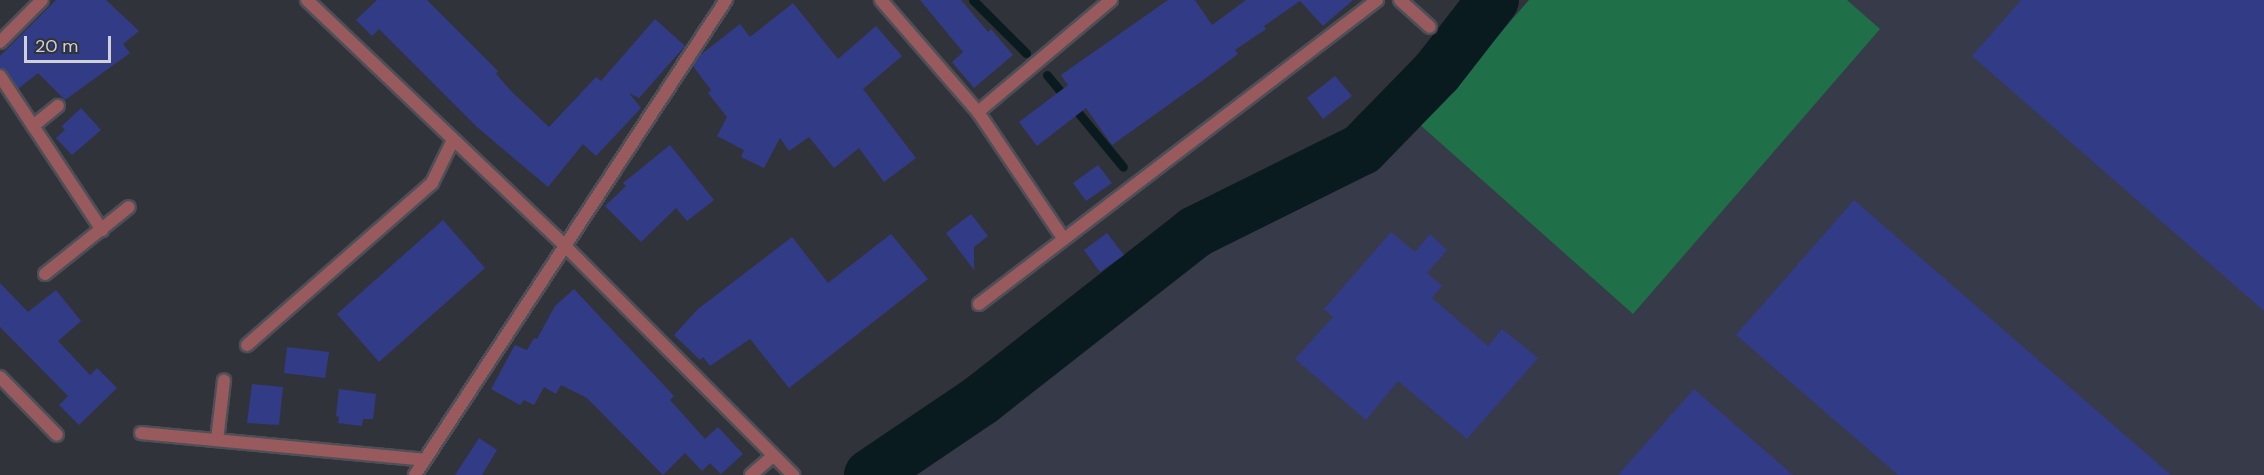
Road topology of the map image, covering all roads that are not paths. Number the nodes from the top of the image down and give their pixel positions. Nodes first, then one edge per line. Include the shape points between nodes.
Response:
1 (42, 0) edge
2 (307, 0) edge
3 (726, 0) edge
4 (881, 0) edge
5 (1111, 0) edge
6 (1377, 0) edge
7 (1400, 0) edge
8 (1430, 27) dead end
9 (0, 42) edge
10 (0, 76) edge
11 (58, 106) dead end
12 (978, 112) junction
13 (33, 126) junction
14 (453, 140) junction
15 (129, 207) dead end
16 (102, 230) junction
17 (1062, 238) junction
18 (564, 246) junction
19 (45, 274) dead end
20 (979, 304) dead end
21 (247, 345) dead end
22 (0, 377) edge
23 (224, 380) dead end
24 (141, 433) dead end
25 (57, 435) dead end
26 (217, 440) junction
27 (773, 456) junction
28 (424, 460) junction
29 (415, 475) edge
30 (751, 475) edge
31 (793, 475) edge

1 - 9 street
2 - 14 street
3 - 18 street
4 - 12 street
5 - 12 street
6 - 17 street
7 - 8 street
10 - 13 street
11 - 13 street
12 - 17 street
13 - 16 street
14 - 18 street
14 - 21 street via 432,183
15 - 16 street
16 - 19 street
17 - 20 street
18 - 27 street
18 - 28 street
22 - 25 street
23 - 26 street
24 - 26 street
26 - 28 street
27 - 30 street
27 - 31 street
28 - 29 street

